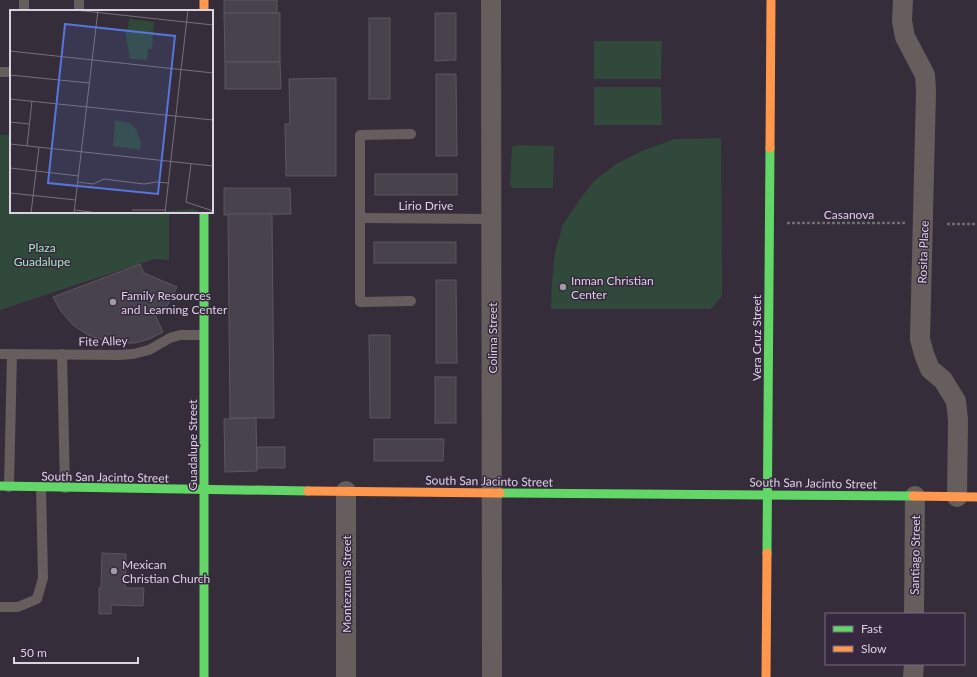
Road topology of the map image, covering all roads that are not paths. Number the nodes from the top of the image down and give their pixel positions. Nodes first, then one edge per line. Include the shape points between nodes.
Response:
1 (490, 0) edge
2 (772, 0) edge
3 (903, 0) edge
4 (411, 134) dead end
5 (204, 213) edge
6 (360, 218) junction
7 (491, 219) junction
8 (411, 302) dead end
9 (203, 335) junction
10 (0, 354) edge
11 (12, 354) junction
12 (62, 354) junction
13 (4, 486) edge
14 (41, 487) junction
15 (64, 488) junction
16 (204, 490) junction
17 (346, 491) junction
18 (492, 493) junction
19 (767, 495) junction
20 (915, 496) junction
21 (957, 497) junction
22 (977, 497) edge
23 (0, 607) edge
24 (914, 613) edge
25 (914, 665) edge
26 (204, 677) edge
27 (346, 677) edge
28 (492, 677) edge
29 (766, 677) edge
30 (913, 677) edge

1 - 7 street, Colima Street
2 - 19 street, Vera Cruz Street
3 - 21 street, Rosita Place via 902,21 905,37 925,75 926,91 920,339 930,369 943,380 956,401
4 - 6 lane via 360,135
5 - 9 street, Guadalupe Street
6 - 7 lane, Lirio Drive
6 - 8 lane via 360,302
7 - 18 street, Colima Street
9 - 12 lane, Fite Alley via 180,335 150,350 133,354
9 - 16 street, Guadalupe Street
10 - 11 lane, Fite Alley
11 - 12 lane, Fite Alley
11 - 13 lane
12 - 15 lane
13 - 14 street, South San Jacinto Street
14 - 15 street, South San Jacinto Street
14 - 23 lane via 43,578 37,599 18,607
15 - 16 street, South San Jacinto Street
16 - 17 street, South San Jacinto Street
16 - 26 street, Guadalupe Street
17 - 18 street, South San Jacinto Street
17 - 27 street, Montezuma Street
18 - 19 street, South San Jacinto Street
18 - 28 street, Colima Street
19 - 20 street, South San Jacinto Street
19 - 29 street, Vera Cruz Street
20 - 21 street, South San Jacinto Street
20 - 24 street, Santiago Street
21 - 22 street, South San Jacinto Street
25 - 30 street

